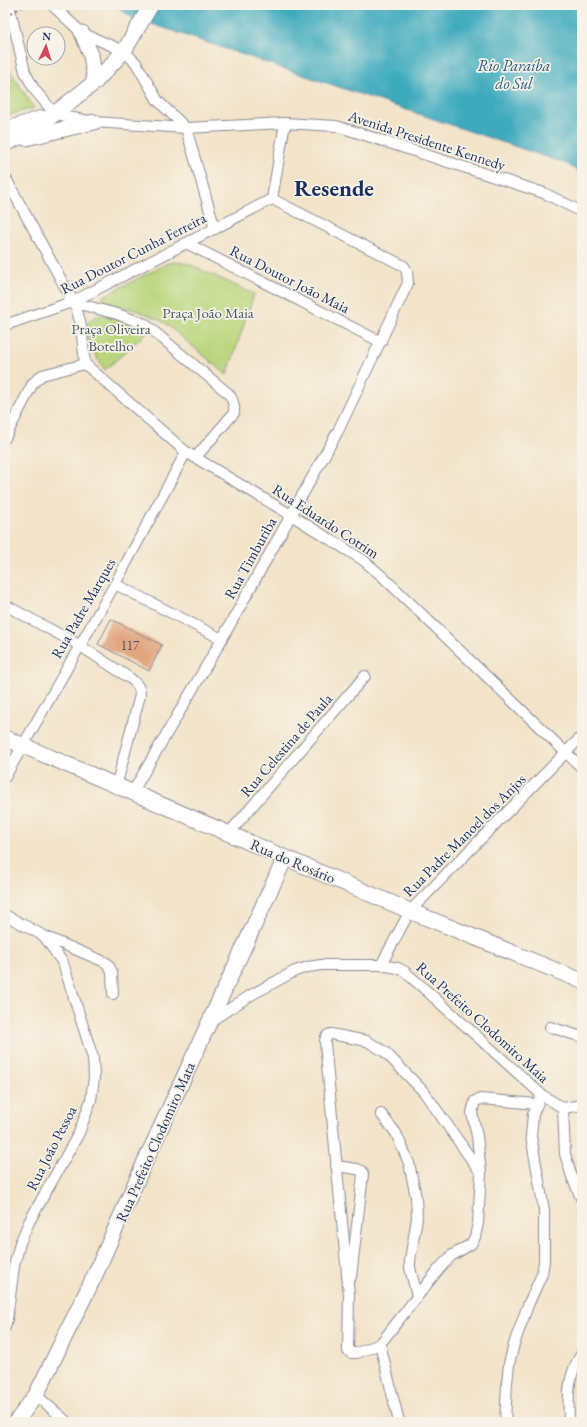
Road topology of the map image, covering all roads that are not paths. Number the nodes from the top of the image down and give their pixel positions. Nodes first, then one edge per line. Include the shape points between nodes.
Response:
1 (9, 5) edge
2 (52, 5) edge
3 (151, 5) edge
4 (82, 33) junction
5 (124, 52) junction
6 (95, 82) junction
7 (52, 114) junction
8 (94, 122) junction
9 (285, 123) junction
10 (186, 128) junction
11 (7, 138) edge
12 (5, 177) edge
13 (272, 199) junction
14 (582, 212) edge
15 (215, 229) junction
16 (186, 243) junction
17 (72, 302) junction
18 (5, 325) edge
19 (381, 342) junction
20 (85, 364) junction
21 (5, 438) edge
22 (190, 455) junction
23 (291, 515) junction
24 (115, 584) junction
25 (5, 605) edge
26 (222, 639) junction
27 (79, 645) junction
28 (365, 676) dead end
29 (582, 736) edge
30 (5, 738) edge
31 (23, 745) junction
32 (566, 752) junction
33 (582, 768) edge
34 (5, 777) edge
35 (116, 787) junction
36 (132, 793) junction
37 (229, 834) junction
38 (285, 858) junction
39 (410, 911) junction
40 (5, 915) edge
41 (44, 936) junction
42 (382, 965) junction
43 (582, 981) edge
44 (113, 994) dead end
45 (209, 1022) junction
46 (550, 1027) dead end
47 (582, 1037) edge
48 (542, 1095) junction
49 (536, 1104) junction
50 (582, 1105) edge
51 (563, 1108) junction
52 (381, 1114) dead end
53 (336, 1166) junction
54 (481, 1173) junction
55 (582, 1200) edge
56 (349, 1295) junction
57 (417, 1296) junction
58 (5, 1327) edge
59 (380, 1344) junction
60 (582, 1353) edge
61 (36, 1395) junction
62 (16, 1422) edge
63 (67, 1422) edge
64 (399, 1422) edge
65 (505, 1422) edge
66 (569, 1422) edge

1 - 7 street via 25,72
2 - 4 street
3 - 5 street
4 - 5 street
4 - 6 street via 91,55
5 - 6 street
5 - 10 street via 136,63 158,101
6 - 7 street
7 - 8 street, Avenida Presidente Kennedy
7 - 11 street via 35,129
8 - 10 street, Avenida Presidente Kennedy
8 - 11 street
9 - 10 street, Avenida Presidente Kennedy
9 - 13 street
9 - 14 street, Avenida Presidente Kennedy via 336,126 544,193
10 - 15 street
12 - 17 street
13 - 15 street, Rua Doutor Cunha Ferreira
13 - 19 street, Rua Timburiba via 404,266 408,283
15 - 16 street, Rua Doutor Cunha Ferreira
16 - 17 street, Rua Doutor Cunha Ferreira
16 - 19 street, Rua Doutor João Maia
17 - 18 street, Rua Doutor Cunha Ferreira
17 - 20 street via 82,325
17 - 22 street, Rua Padre Marques via 145,324 233,399 232,416
19 - 23 street, Rua Timburiba via 338,430
20 - 21 street via 42,374 37,378
20 - 22 street, Rua Eduardo Cotrim
22 - 23 street, Rua Eduardo Cotrim
22 - 24 street, Rua Padre Marques
23 - 26 street, Rua Timburiba
23 - 32 street, Rua Eduardo Cotrim via 363,560 382,576
24 - 26 street
24 - 27 street, Rua Padre Marques
25 - 27 street
26 - 36 street, Rua Timburiba
27 - 31 street, Rua Padre Marques
27 - 35 street via 132,679 140,689
28 - 37 street, Rua Celestina de Paula
29 - 32 street, Rua Padre Manoel dos Anjos
30 - 31 street, Rua do Rosário
31 - 34 street, Rua Padre Marques
31 - 35 street, Rua do Rosário
32 - 33 street, Rua Eduardo Cotrim
32 - 39 street, Rua Padre Manoel dos Anjos
35 - 36 street, Rua do Rosário
36 - 37 street, Rua do Rosário
37 - 38 street, Rua do Rosário
38 - 39 street, Rua do Rosário
38 - 45 street, Rua Prefeito Clodomiro Mata
39 - 42 street, Rua Padre Manoel dos Anjos
39 - 43 street, Rua do Rosário
40 - 41 street, Rua João Pessoa
41 - 44 street via 107,963 112,972
41 - 58 street, Rua João Pessoa via 63,962 93,1058 94,1077 91,1100 79,1133 20,1243
42 - 45 street, Rua Prefeito Clodomiro Maia via 321,965 295,971
42 - 48 street, Rua Prefeito Clodomiro Maia via 404,971
45 - 61 street, Rua Prefeito Clodomiro Mata via 95,1275
46 - 47 street
48 - 49 street
48 - 51 street, Rua Prefeito Clodomiro Maia
49 - 54 street via 481,1099 475,1101 472,1113
49 - 65 street via 531,1136 544,1210 544,1261 542,1274 528,1305 509,1364
50 - 51 street
51 - 55 street via 565,1154
52 - 57 street via 396,1133 409,1163 416,1197 417,1218 410,1268
53 - 54 street via 325,1038 331,1034 361,1039 384,1052 424,1092
53 - 56 street
53 - 56 street via 360,1170 364,1179
54 - 57 street via 475,1238 471,1244 451,1256
56 - 59 street via 348,1351 357,1353
57 - 59 street
59 - 64 street
60 - 66 street via 576,1362 568,1390
61 - 62 street, Rua Prefeito Clodomiro Mata
61 - 63 street

